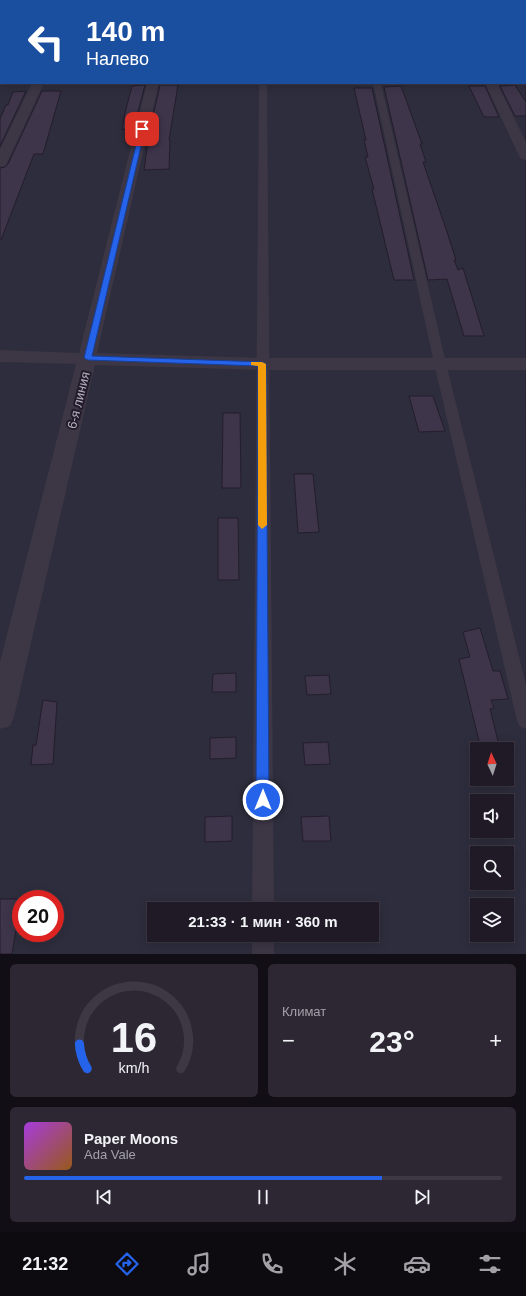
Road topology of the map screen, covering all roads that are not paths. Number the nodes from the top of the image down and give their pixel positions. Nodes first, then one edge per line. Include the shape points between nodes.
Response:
1 (38, 84) edge
2 (153, 84) edge
3 (264, 84) edge
4 (377, 84) edge
5 (491, 84) edge
6 (526, 156) edge
7 (0, 162) edge
8 (0, 356) edge
9 (88, 358) junction
10 (440, 363) junction
11 (262, 364) junction
12 (526, 364) edge
13 (0, 717) edge
14 (526, 721) edge
15 (263, 902) edge
16 (263, 942) edge
17 (263, 954) edge

1 - 7 street
2 - 9 street, 6-я линия
3 - 11 lane
4 - 10 lane
5 - 6 street
8 - 9 street
9 - 11 street
9 - 13 street, 6-я линия
10 - 11 street
10 - 12 street
10 - 14 lane
11 - 15 lane
16 - 17 lane

